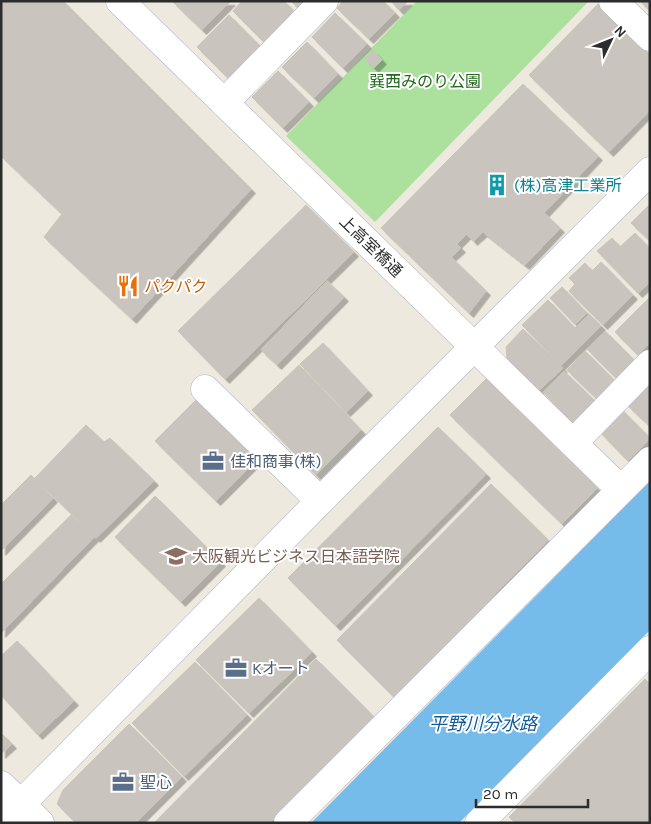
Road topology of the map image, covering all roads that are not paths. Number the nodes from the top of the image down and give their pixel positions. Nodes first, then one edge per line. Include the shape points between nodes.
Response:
1 (120, 1) edge
2 (324, 1) edge
3 (613, 1) edge
4 (650, 37) edge
5 (224, 103) junction
6 (650, 171) edge
7 (474, 346) junction
8 (650, 364) edge
9 (205, 389) dead end
10 (573, 443) junction
11 (650, 461) edge
12 (621, 490) junction
13 (320, 501) junction
14 (650, 650) edge
15 (1, 785) edge
16 (11, 813) edge
17 (40, 823) edge
18 (288, 823) edge
19 (479, 823) edge

1 - 5 street, 上高室橋通
2 - 5 street
3 - 4 street
5 - 7 street, 上高室橋通
6 - 7 street
7 - 10 street, 上高室橋通
7 - 13 street
8 - 10 street
9 - 13 street
10 - 12 street, 上高室橋通
11 - 12 street
12 - 18 street
13 - 16 street
14 - 19 street
15 - 16 street
16 - 17 street

